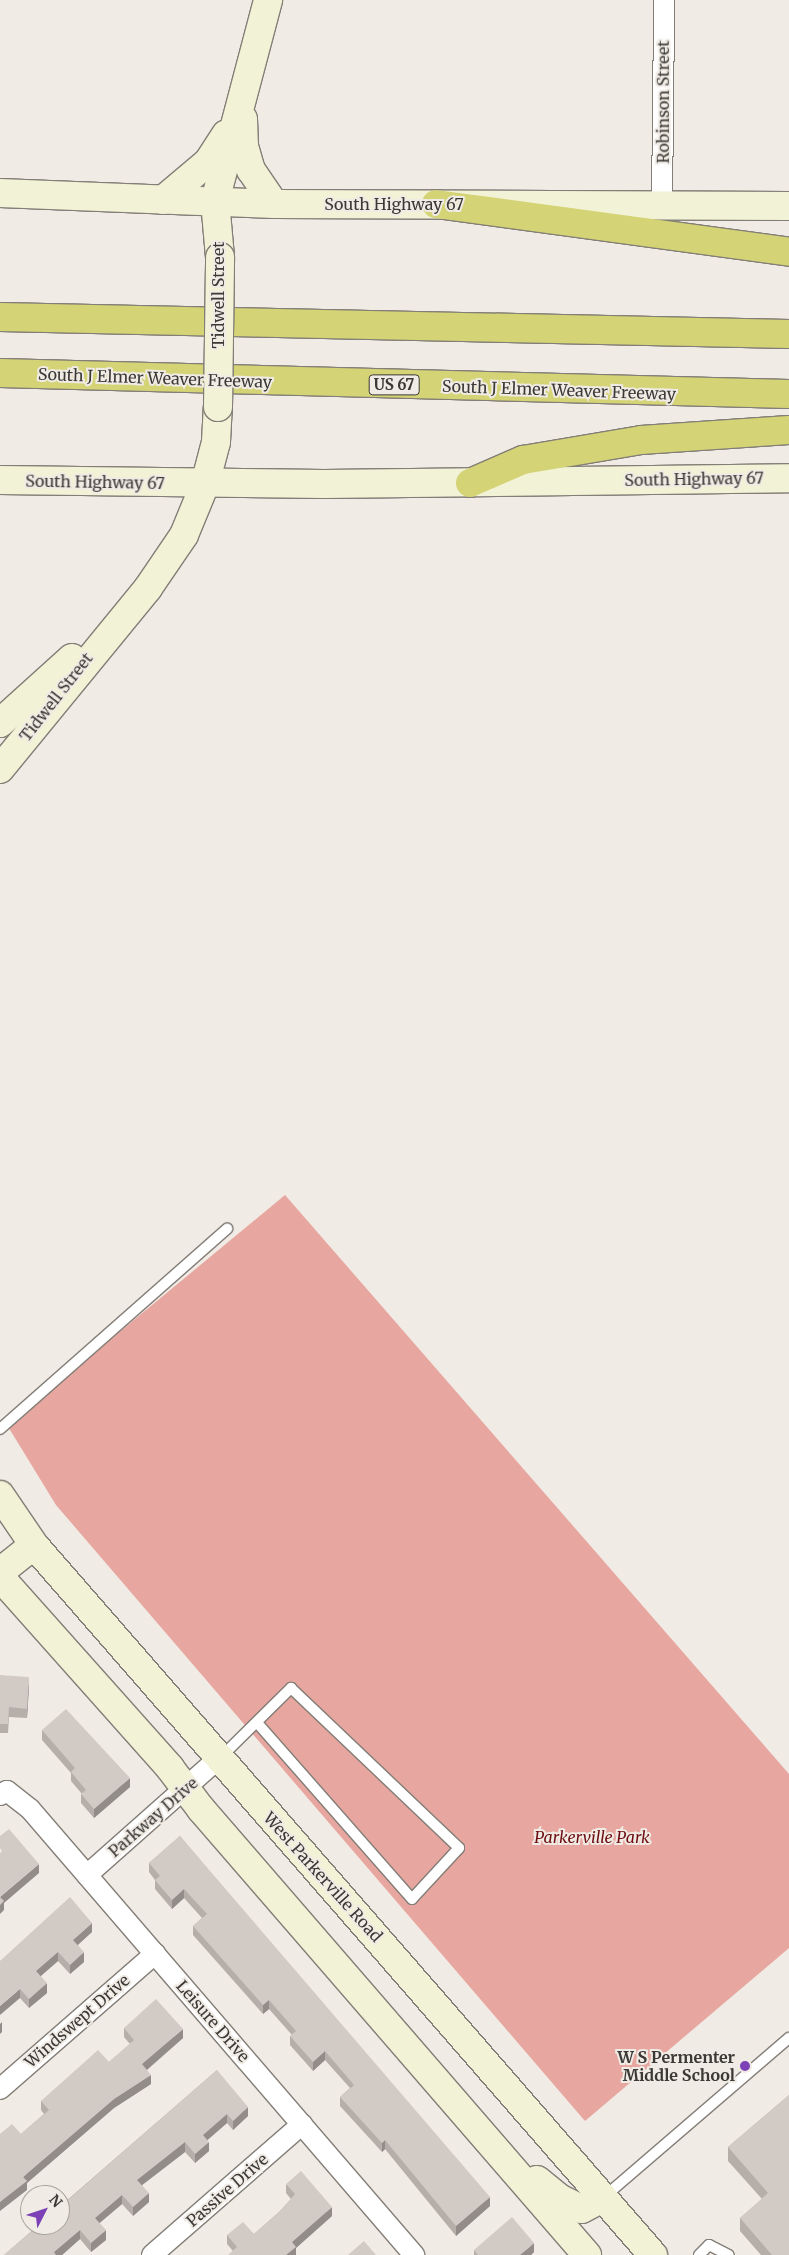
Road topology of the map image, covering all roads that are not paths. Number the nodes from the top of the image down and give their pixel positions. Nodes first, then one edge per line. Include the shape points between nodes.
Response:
1 (664, 0) edge
2 (265, 1) edge
3 (244, 91) junction
4 (0, 193) edge
5 (163, 200) junction
6 (215, 201) junction
7 (274, 204) junction
8 (436, 204) junction
9 (662, 205) junction
10 (789, 206) edge
11 (789, 252) edge
12 (0, 317) edge
13 (789, 334) edge
14 (0, 373) edge
15 (789, 394) edge
16 (789, 430) edge
17 (789, 478) edge
18 (0, 480) edge
19 (470, 483) junction
20 (205, 484) junction
21 (112, 626) junction
22 (0, 723) edge
23 (0, 769) edge
24 (227, 1229) dead end
25 (0, 1430) edge
26 (0, 1495) edge
27 (34, 1545) junction
28 (0, 1572) edge
29 (0, 1577) edge
30 (258, 1724) junction
31 (219, 1758) junction
32 (186, 1788) junction
33 (3, 1793) edge
34 (86, 1875) junction
35 (155, 1954) junction
36 (789, 2038) edge
37 (0, 2089) edge
38 (462, 2111) junction
39 (302, 2124) junction
40 (603, 2198) junction
41 (152, 2255) edge
42 (414, 2255) edge
43 (587, 2255) edge
44 (653, 2255) edge
45 (698, 2255) edge
46 (729, 2255) edge

1 - 9 street, Robinson Street
2 - 3 main road, Tidwell Street
3 - 5 main road via 208,162
3 - 6 main road, Tidwell Street
3 - 7 main road via 244,146 251,170
4 - 5 main road, South Highway 67
5 - 6 main road, South Highway 67
6 - 7 main road, South Highway 67
6 - 20 main road, Tidwell Street, bridge via 220,258 218,407 216,442
7 - 8 main road, South Highway 67
8 - 9 main road, South Highway 67
8 - 11 highway
9 - 10 main road, South Highway 67
12 - 13 highway
14 - 15 highway, South J Elmer Weaver Freeway / US 67
16 - 19 highway via 641,440 523,460
17 - 19 main road, South Highway 67
18 - 20 main road, South Highway 67
19 - 20 main road, South Highway 67
20 - 21 main road, Tidwell Street via 184,535 148,588
21 - 22 main road, Tidwell Street
21 - 23 main road, Tidwell Street
24 - 25 lane
26 - 27 main road, West Parkerville Road
27 - 28 main road
27 - 31 main road, West Parkerville Road
29 - 32 main road
30 - 30 lane via 291,1688 459,1848 412,1899
30 - 31 lane
31 - 32 street, Parkway Drive
31 - 40 main road, West Parkerville Road
32 - 34 street, Parkway Drive
32 - 38 main road
33 - 34 street, Leisure Drive via 30,1809
34 - 35 street, Leisure Drive
35 - 37 street, Windswept Drive
35 - 39 street, Leisure Drive
36 - 40 lane
38 - 40 main road via 559,2198 582,2209
38 - 43 main road
39 - 41 street, Passive Drive
39 - 42 street, Leisure Drive
40 - 44 main road, West Parkerville Road
45 - 46 lane via 709,2245

